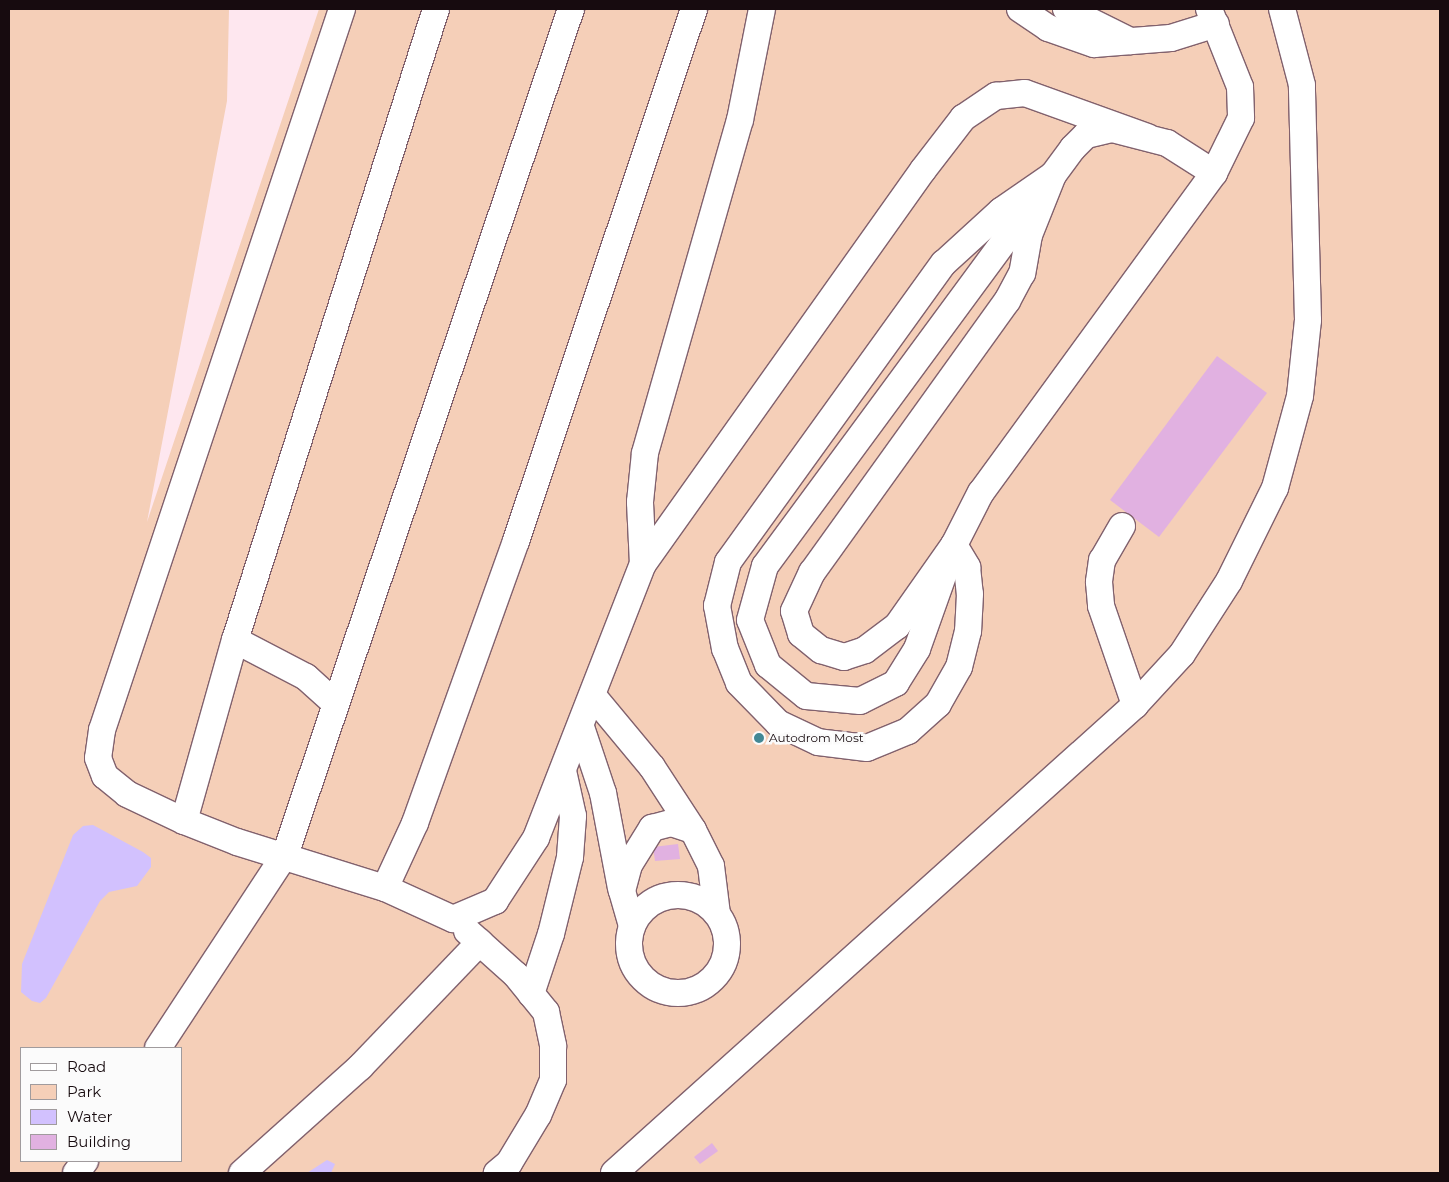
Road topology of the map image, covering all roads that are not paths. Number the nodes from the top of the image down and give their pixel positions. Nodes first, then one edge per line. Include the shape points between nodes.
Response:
1 (342, 9) edge
2 (436, 9) edge
3 (571, 9) edge
4 (694, 9) edge
5 (762, 9) edge
6 (1020, 9) edge
7 (1066, 9) edge
8 (1282, 9) edge
9 (1212, 16) edge
10 (1130, 41) junction
11 (1147, 137) junction
12 (1214, 173) junction
13 (1053, 175) junction
14 (1122, 526) dead end
15 (954, 545) junction
16 (643, 564) junction
17 (235, 640) junction
18 (593, 696) junction
19 (336, 704) junction
20 (1135, 705) junction
21 (581, 727) junction
22 (563, 770) junction
23 (184, 821) junction
24 (693, 830) junction
25 (285, 855) junction
26 (386, 888) junction
27 (622, 891) junction
28 (716, 914) junction
29 (453, 919) junction
30 (632, 926) junction
31 (480, 942) junction
32 (531, 994) junction
33 (159, 1047) edge
34 (84, 1162) edge
35 (76, 1173) edge
36 (242, 1173) edge
37 (497, 1173) edge
38 (614, 1173) edge

1 - 23 lane via 102,730 98,758 105,776 127,794
2 - 17 lane
3 - 19 lane
4 - 26 lane via 516,541 415,822
5 - 16 lane via 740,120 645,453 640,502
6 - 10 lane via 1048,28 1094,44
7 - 10 lane
8 - 20 lane via 1302,85 1308,320 1300,396 1275,488 1229,581 1182,654
9 - 10 lane via 1171,38
9 - 12 lane via 1240,87 1241,118
11 - 12 lane via 1166,143
11 - 13 lane via 1112,129 1086,136
11 - 16 lane via 1025,93 996,96 963,118
12 - 15 lane via 981,492
13 - 15 lane via 1028,235 1022,273 1008,301 812,572 794,611 801,634 821,650 844,657 865,650 897,626
13 - 15 lane via 766,566 750,620 768,665 806,696 860,701 896,682 917,648
13 - 15 lane via 1001,211 944,263 728,562 717,606 725,649 739,683 778,723 818,742 867,748 908,731 938,704 959,667 968,631 970,594 967,568
14 - 20 lane via 1102,560 1099,582 1101,606
16 - 18 lane
17 - 19 lane via 306,677
17 - 23 lane
18 - 21 lane
18 - 24 lane via 652,766
19 - 25 lane
20 - 38 lane
21 - 22 lane
21 - 27 lane via 603,793
22 - 29 lane via 536,838 495,901
22 - 32 lane via 574,816 570,857
23 - 25 lane via 237,842
24 - 27 lane via 671,823 652,828 629,866
24 - 28 lane via 711,866
25 - 26 lane
25 - 33 lane
26 - 29 lane
27 - 30 lane
28 - 30 lane via 693,898 665,897 652,902
28 - 30 lane via 724,929 727,946 724,962 701,988 685,993 668,992 652,986 639,975 631,960
29 - 31 lane
31 - 32 lane via 516,975
31 - 36 lane via 360,1068
32 - 37 lane via 546,1012 553,1046 553,1080 538,1115 509,1163
34 - 35 lane

